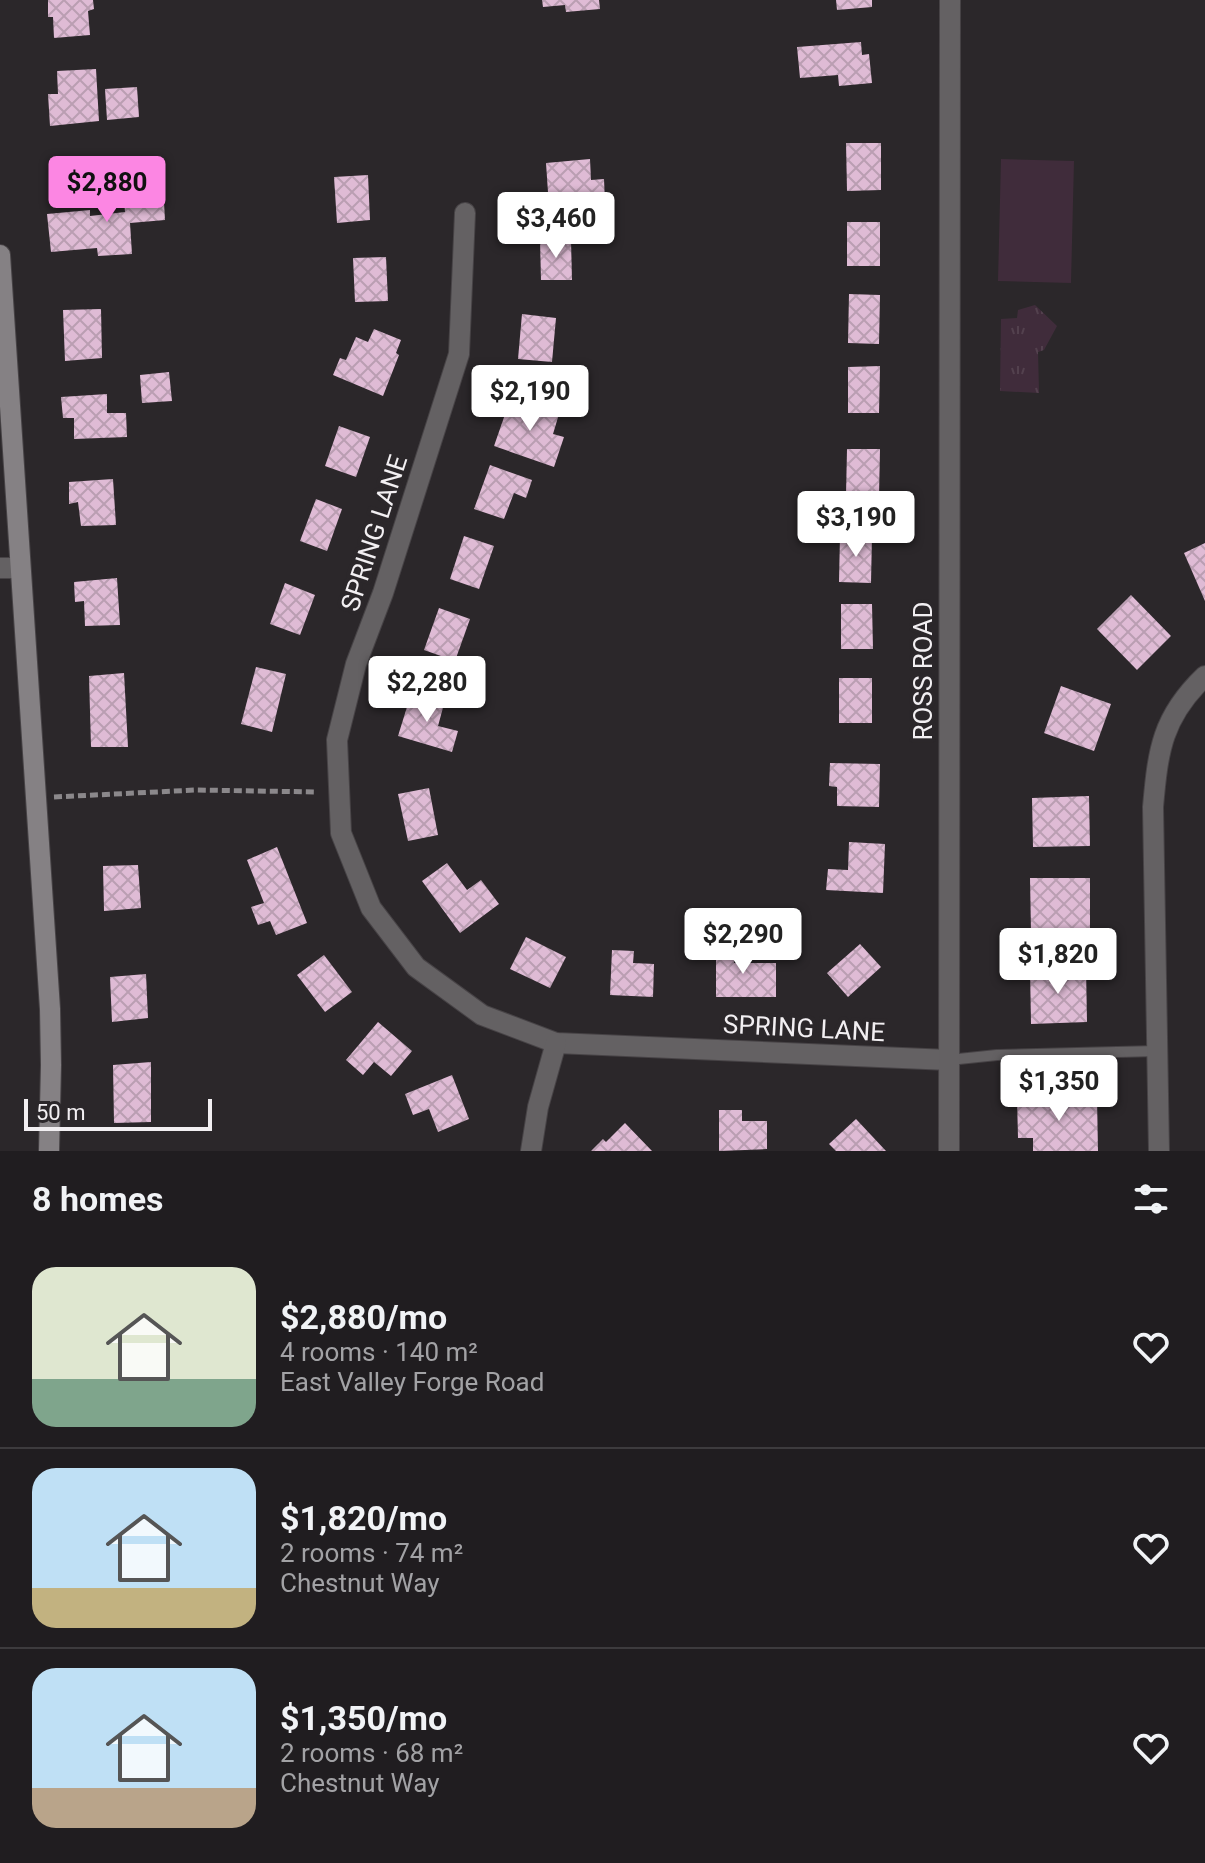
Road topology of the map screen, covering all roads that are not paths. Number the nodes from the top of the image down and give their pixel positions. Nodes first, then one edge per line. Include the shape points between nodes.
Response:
1 (950, 0) edge
2 (465, 213) dead end
3 (0, 255) edge
4 (10, 568) edge
5 (1205, 676) edge
6 (556, 1043) junction
7 (1157, 1051) junction
8 (949, 1060) junction
9 (49, 1151) edge
10 (531, 1151) edge
11 (949, 1151) edge
12 (1159, 1151) edge

1 - 8 street, ROSS ROAD
2 - 6 street, SPRING LANE via 459,354 356,664 337,740 341,833 371,908 416,967 482,1015
3 - 4 main road
4 - 9 main road via 50,1009
5 - 7 street via 1169,721 1157,762
6 - 8 street, SPRING LANE
6 - 10 street
7 - 8 lane
7 - 12 street
8 - 11 street, ROSS ROAD

